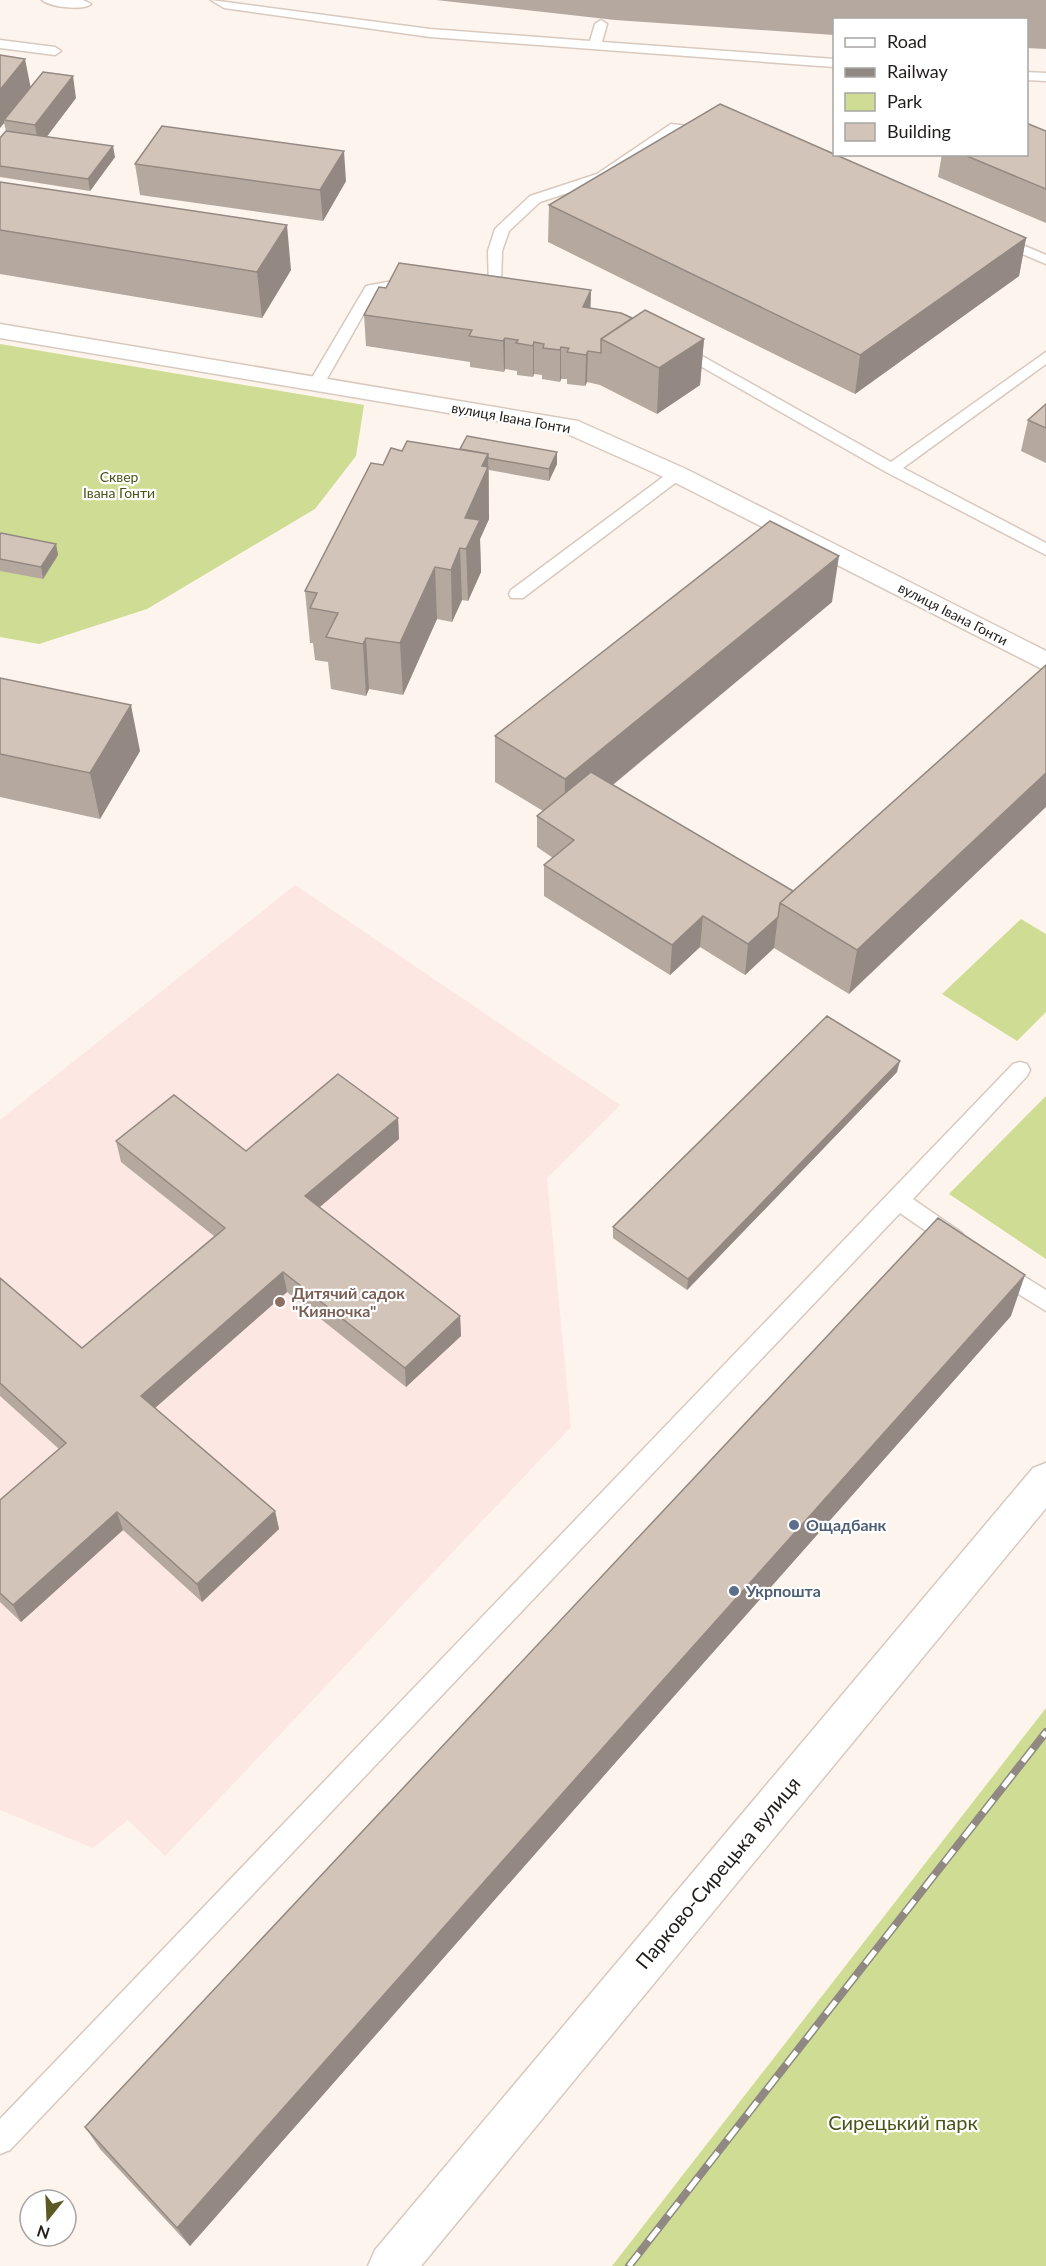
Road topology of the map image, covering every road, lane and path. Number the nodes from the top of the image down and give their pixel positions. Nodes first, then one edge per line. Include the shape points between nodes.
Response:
1 (48, 0) edge
2 (218, 0) edge
3 (85, 4) dead end
4 (601, 24) dead end
5 (0, 44) edge
6 (595, 45) junction
7 (55, 51) dead end
8 (833, 63) edge
9 (1028, 76) edge
10 (1046, 77) edge
11 (725, 135) edge
12 (982, 231) edge
13 (1046, 260) edge
14 (430, 281) edge
15 (494, 285) edge
16 (0, 331) edge
17 (670, 343) edge
18 (1046, 357) edge
19 (315, 386) junction
20 (892, 469) junction
21 (677, 474) junction
22 (1046, 550) edge
23 (517, 594) dead end
24 (1046, 662) edge
25 (1020, 1070) dead end
26 (898, 1200) junction
27 (1046, 1302) edge
28 (1046, 1480) edge
29 (0, 2140) edge
30 (391, 2266) edge

1 - 3 lane
2 - 6 lane via 224,4 430,33
4 - 6 lane
5 - 7 lane
6 - 8 lane
9 - 10 lane
11 - 15 lane via 671,128 602,177 535,199 502,229 495,251
12 - 13 lane
14 - 19 lane via 409,280 371,289
16 - 19 street, вулиця Івана Гонти
17 - 20 lane
18 - 20 lane
19 - 21 street, вулиця Івана Гонти via 569,426
20 - 22 lane
21 - 23 lane
21 - 24 street, вулиця Івана Гонти
25 - 26 lane
26 - 27 lane
26 - 29 lane
28 - 30 street, Парково-Сирецька вулиця

